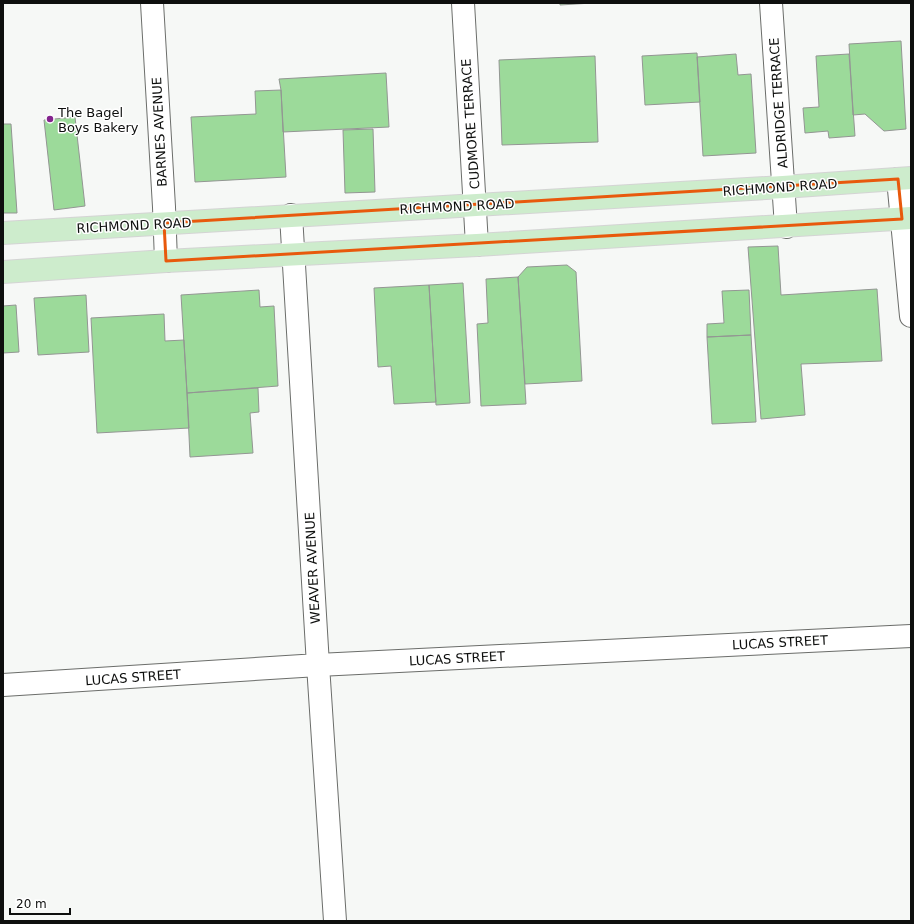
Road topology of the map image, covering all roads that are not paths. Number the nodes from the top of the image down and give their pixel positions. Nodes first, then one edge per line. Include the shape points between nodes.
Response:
1 (152, 3) edge
2 (463, 3) edge
3 (771, 3) edge
4 (905, 179) edge
5 (783, 187) junction
6 (475, 205) junction
7 (291, 215) junction
8 (906, 219) edge
9 (164, 223) junction
10 (786, 226) junction
11 (3, 232) edge
12 (477, 245) junction
13 (293, 254) junction
14 (166, 262) junction
15 (3, 272) edge
16 (911, 316) edge
17 (911, 636) edge
18 (318, 666) junction
19 (3, 685) edge
20 (335, 921) edge

1 - 9 street, BARNES AVENUE
2 - 6 street, CUDMORE TERRACE
3 - 5 street, ALDRIDGE TERRACE
4 - 5 main road, RICHMOND ROAD
4 - 8 street
5 - 6 main road, RICHMOND ROAD
5 - 10 street, ALDRIDGE TERRACE
6 - 7 main road, RICHMOND ROAD
6 - 12 street, CUDMORE TERRACE
7 - 9 main road, RICHMOND ROAD
7 - 13 street, WEAVER AVENUE
8 - 10 main road
8 - 16 street
9 - 11 main road, RICHMOND ROAD
9 - 14 street, BARNES AVENUE
10 - 12 main road
12 - 13 main road
13 - 14 main road
13 - 18 street, WEAVER AVENUE
14 - 15 main road
17 - 18 street, LUCAS STREET
18 - 19 street, LUCAS STREET
18 - 20 street, WEAVER AVENUE

